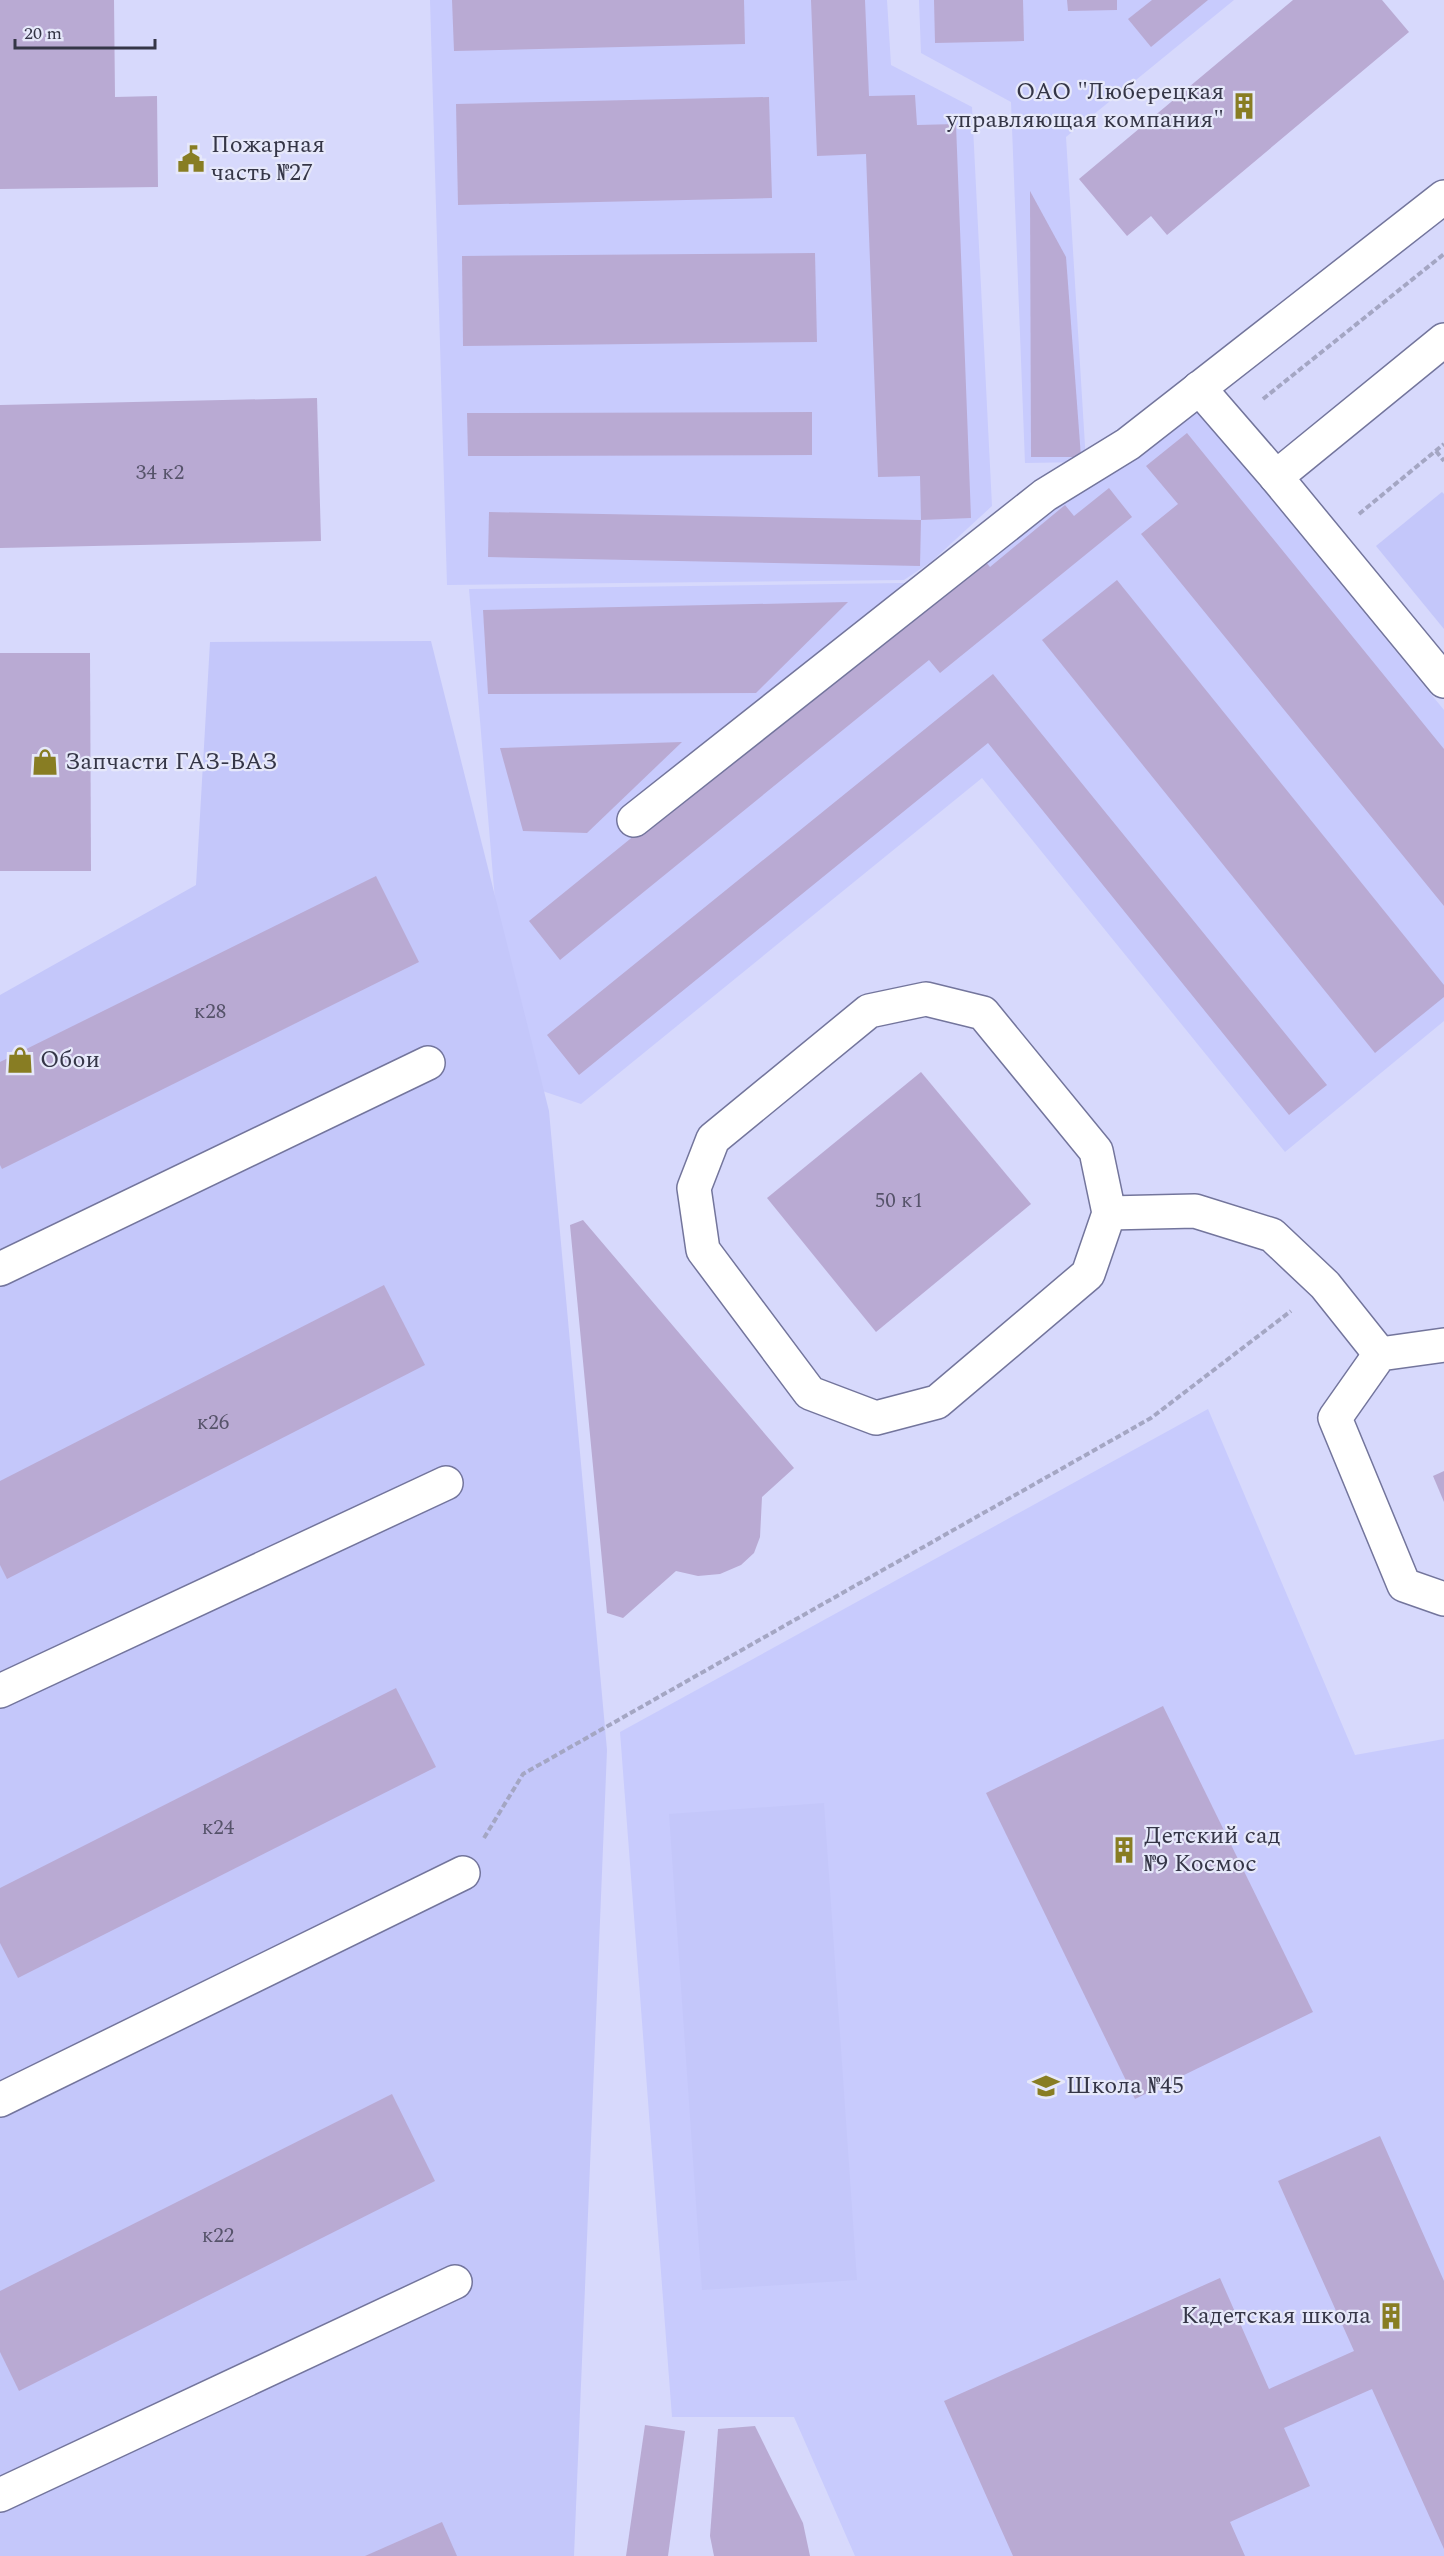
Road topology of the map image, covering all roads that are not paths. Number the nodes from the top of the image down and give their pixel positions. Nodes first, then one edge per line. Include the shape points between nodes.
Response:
1 (1444, 197) edge
2 (1444, 340) edge
3 (1199, 388) junction
4 (1276, 477) junction
5 (1444, 681) edge
6 (634, 820) dead end
7 (428, 1063) dead end
8 (1109, 1213) junction
9 (0, 1269) edge
10 (1444, 1345) edge
11 (1380, 1354) junction
12 (446, 1483) dead end
13 (1444, 1599) edge
14 (0, 1691) edge
15 (463, 1873) road end
16 (0, 2100) edge
17 (455, 2282) dead end
18 (0, 2494) edge

1 - 3 lane
2 - 4 lane
3 - 4 lane
3 - 6 lane via 1128,444 1045,495
4 - 5 lane
7 - 9 lane
8 - 8 lane via 1096,1151 983,1013 926,999 869,1011 713,1139 694,1188 703,1250 810,1393 876,1419 937,1402 1088,1274
8 - 11 lane via 1195,1211 1272,1235 1325,1285
10 - 11 lane
11 - 13 lane via 1335,1418 1404,1585
12 - 14 lane
15 - 16 lane
17 - 18 lane

